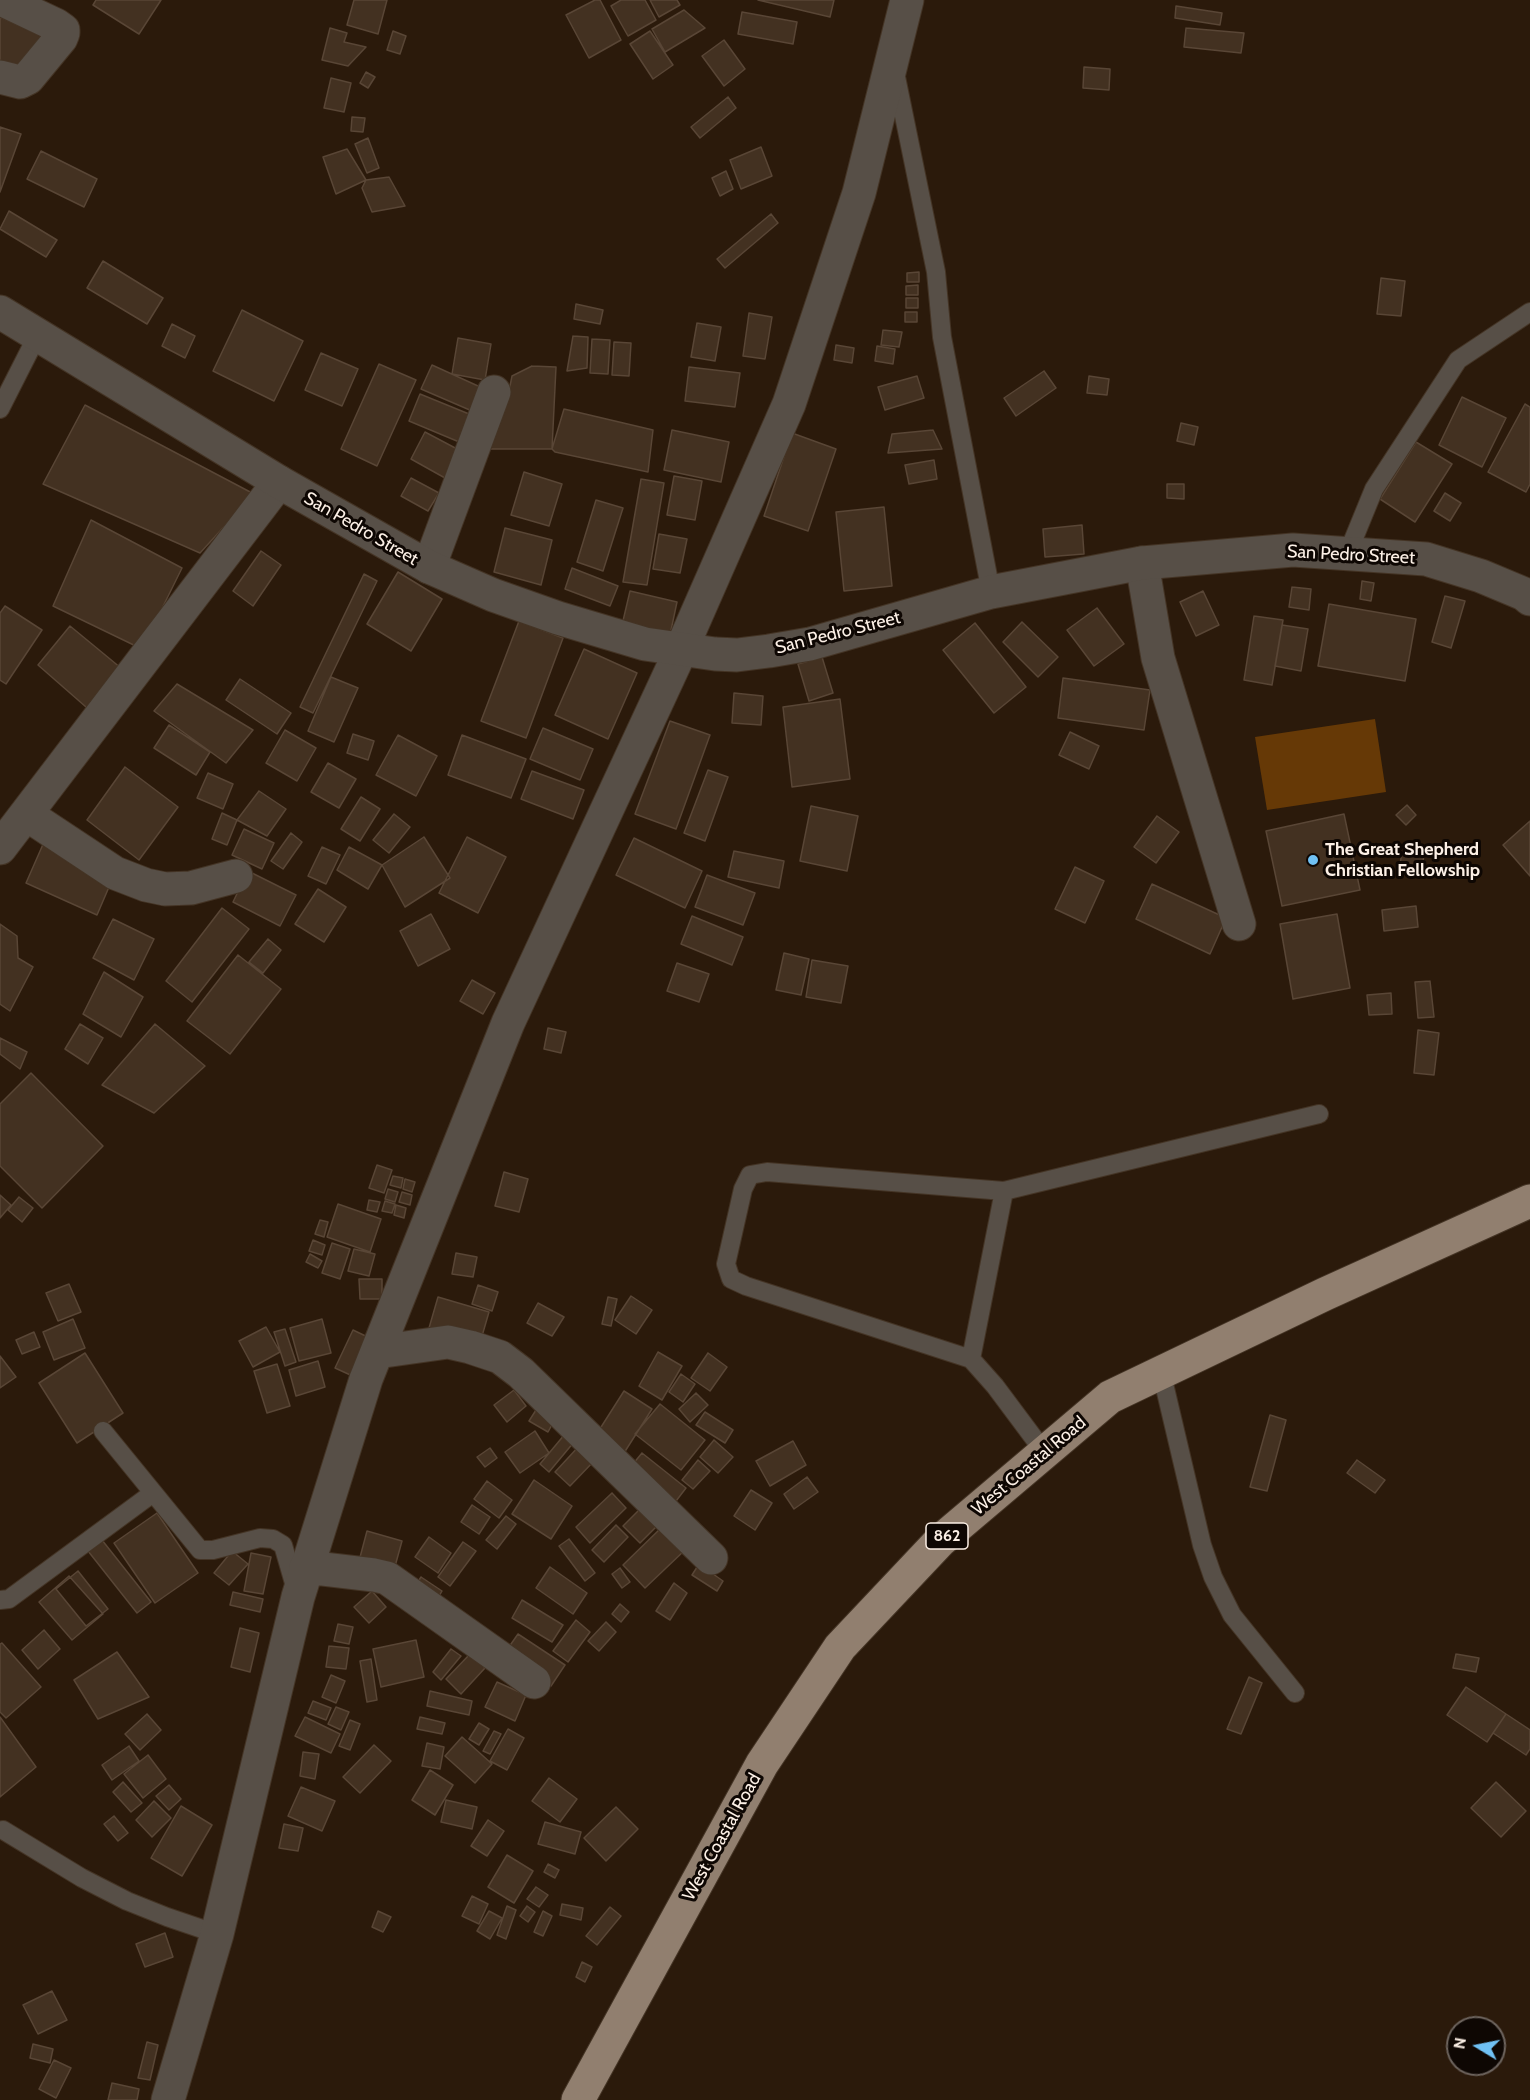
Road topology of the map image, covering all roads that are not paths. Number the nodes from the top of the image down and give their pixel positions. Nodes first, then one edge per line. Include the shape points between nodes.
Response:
1 (3, 0) edge
2 (907, 0) edge
3 (892, 58) junction
4 (0, 77) edge
5 (0, 312) edge
6 (1530, 312) edge
7 (39, 334) junction
8 (494, 392) dead end
9 (0, 409) edge
10 (279, 482) junction
11 (1347, 555) junction
12 (1142, 563) junction
13 (429, 567) junction
14 (991, 592) junction
15 (1528, 594) edge
16 (681, 650) junction
17 (26, 814) junction
18 (0, 848) edge
19 (236, 876) dead end
20 (1239, 924) dead end
21 (1319, 1114) dead end
22 (1004, 1191) junction
23 (1530, 1201) edge
24 (377, 1352) junction
25 (971, 1359) junction
26 (1161, 1371) junction
27 (103, 1431) dead end
28 (1045, 1453) junction
29 (153, 1493) junction
30 (711, 1558) dead end
31 (302, 1582) junction
32 (0, 1600) edge
33 (534, 1682) dead end
34 (1295, 1694) dead end
35 (3, 1830) dead end
36 (217, 1934) junction
37 (168, 2100) edge
38 (578, 2100) edge

1 - 4 street via 56,25 63,33 28,78 20,82
2 - 3 street
3 - 14 lane via 936,272 942,337
3 - 16 street via 860,193 789,404
5 - 7 street, San Pedro Street
6 - 11 lane via 1458,360 1374,489
7 - 9 lane
7 - 10 street, San Pedro Street
8 - 13 street
10 - 13 street, San Pedro Street
10 - 17 street
11 - 12 street, San Pedro Street via 1293,550
11 - 15 street, San Pedro Street via 1426,559
12 - 14 street, San Pedro Street
12 - 20 street via 1158,658
13 - 16 street, San Pedro Street via 558,618 645,644
14 - 16 street, San Pedro Street via 800,645 737,655
16 - 24 street via 508,1023
17 - 18 street
17 - 19 street via 115,873 146,885 191,888
21 - 22 lane
22 - 25 lane
22 - 25 lane via 766,1172 750,1175 743,1189 726,1264 731,1279 746,1286
23 - 26 main road, West Coastal Road / 862
24 - 30 street via 448,1342 500,1358 521,1373
24 - 31 street
25 - 28 lane
26 - 28 main road, West Coastal Road / 862 via 1110,1397
26 - 34 lane via 1213,1577 1232,1616
27 - 29 lane
28 - 38 main road, West Coastal Road / 862 via 940,1541 840,1647 762,1764
29 - 31 lane via 200,1550 273,1539 283,1545
29 - 32 lane via 9,1599
31 - 33 street via 374,1575 387,1578
31 - 36 street
35 - 36 lane via 127,1901
36 - 37 street

